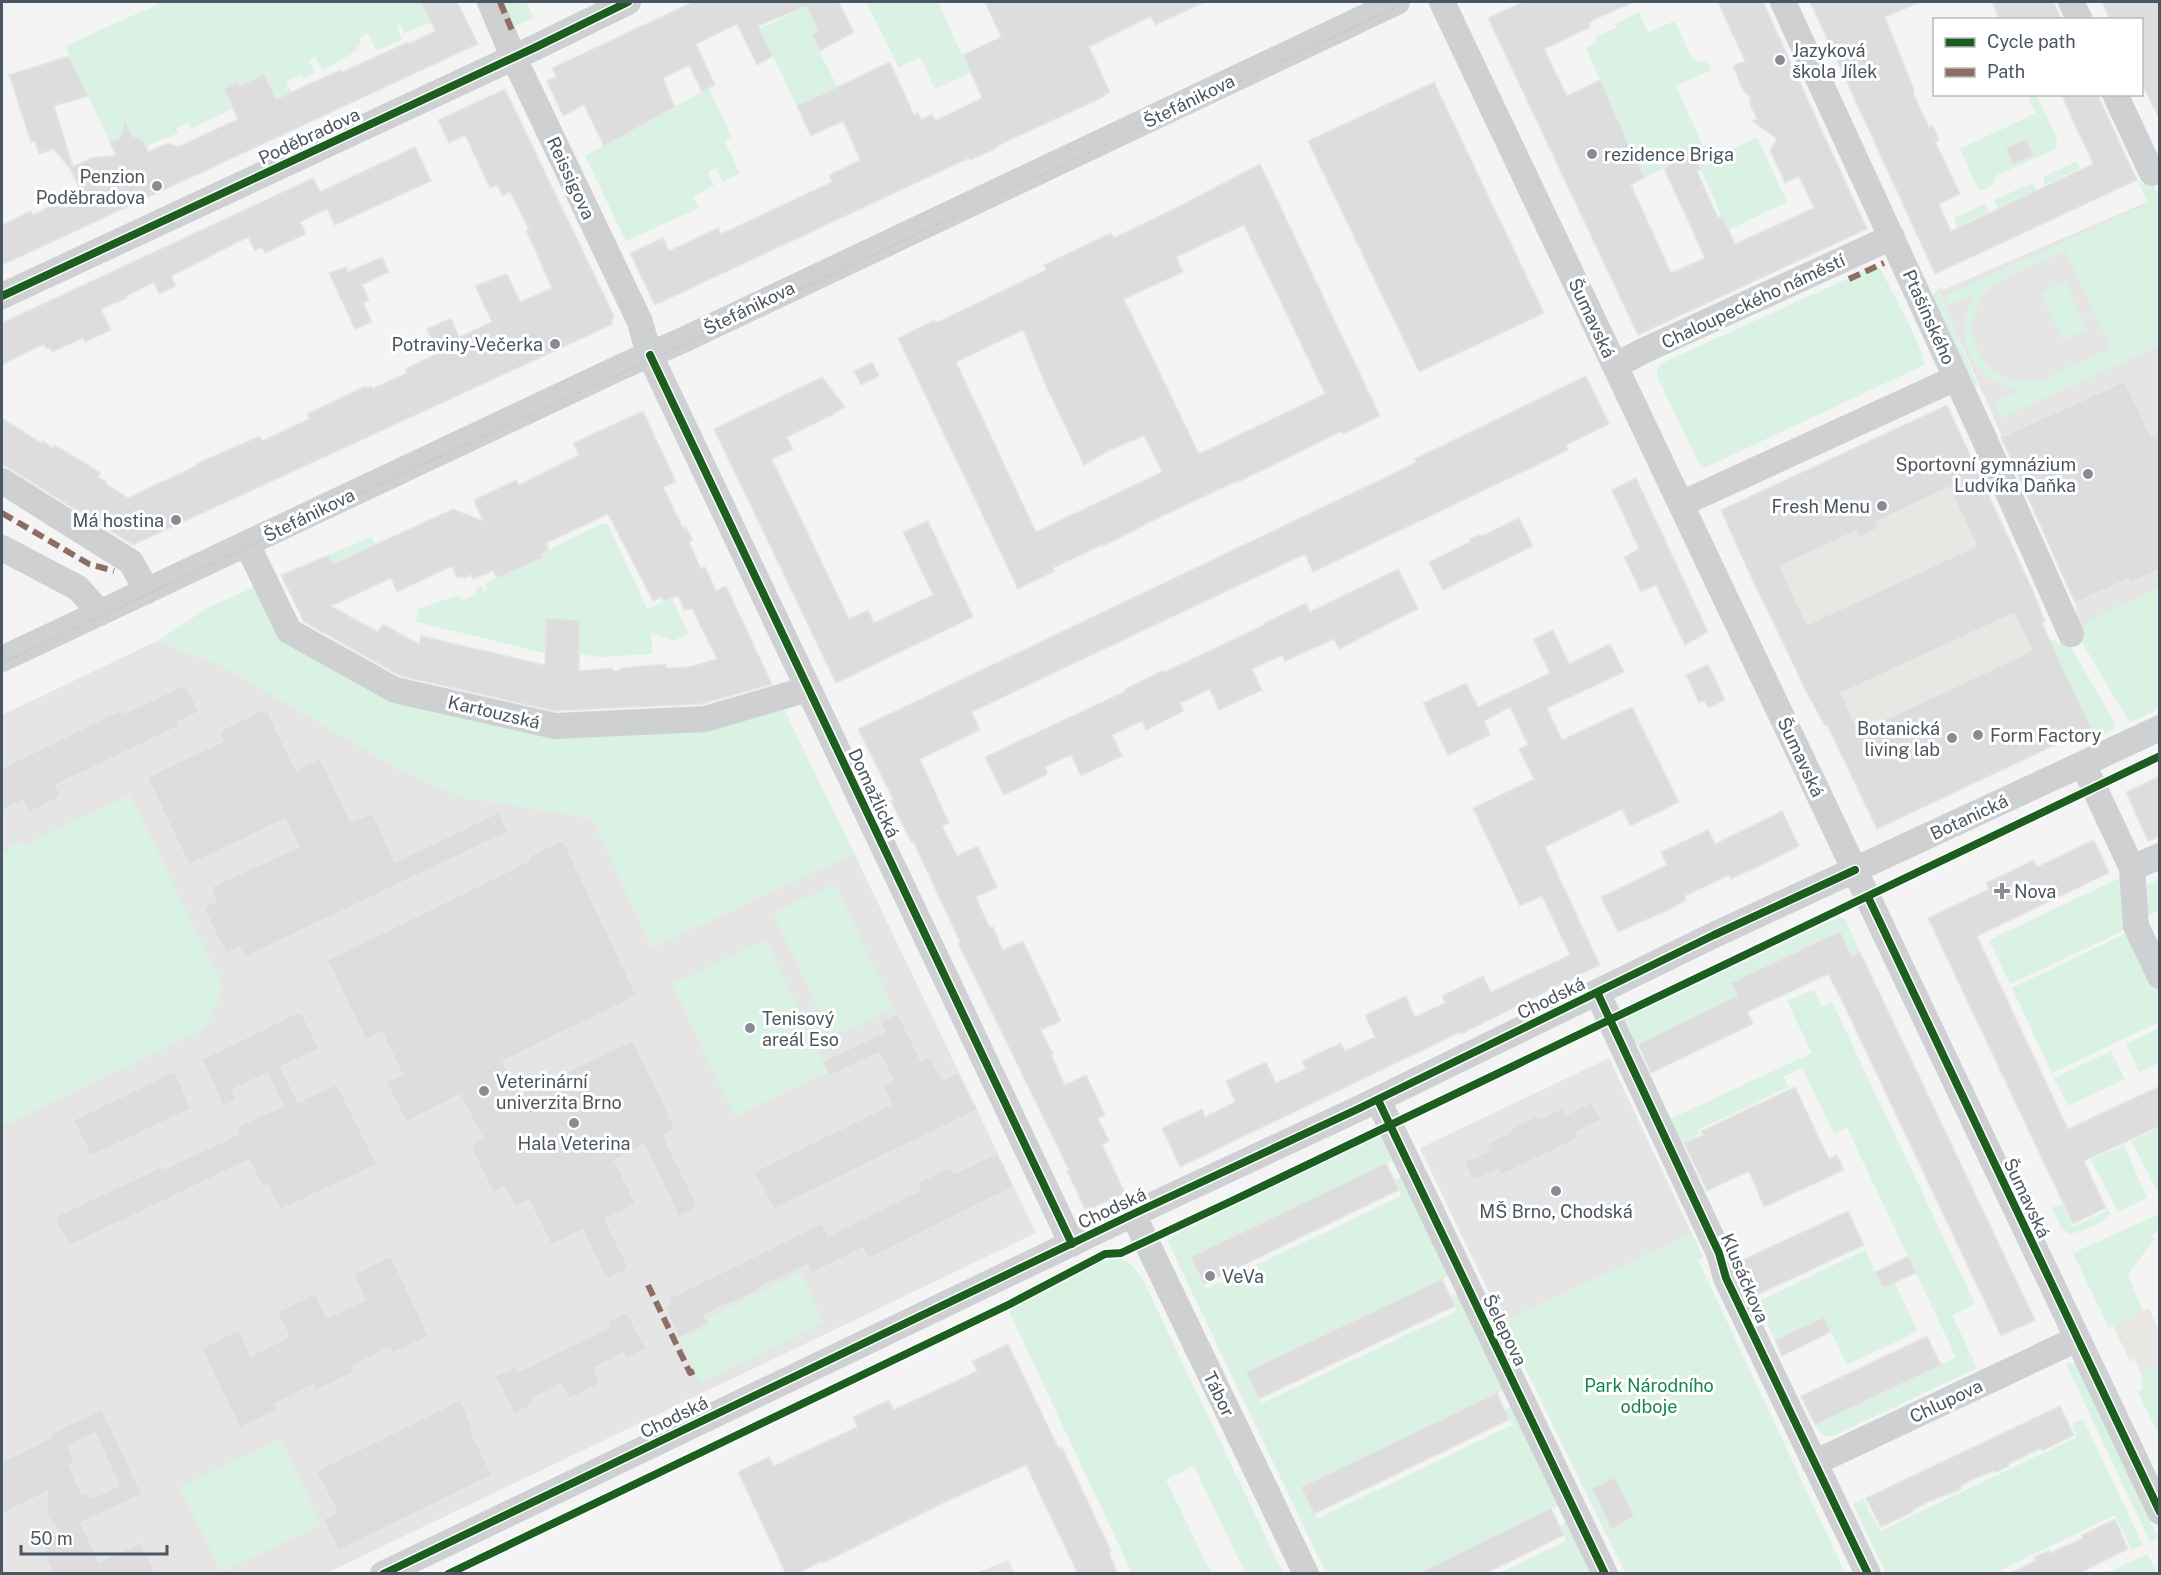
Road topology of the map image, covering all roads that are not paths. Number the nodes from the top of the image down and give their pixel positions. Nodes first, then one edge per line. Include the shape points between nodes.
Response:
1 (490, 2) edge
2 (624, 2) edge
3 (1397, 2) edge
4 (1442, 2) edge
5 (1783, 2) edge
6 (2072, 2) edge
7 (2079, 18) edge
8 (513, 56) junction
9 (2116, 96) edge
10 (2152, 173) dead end
11 (1892, 237) junction
12 (2, 296) edge
13 (650, 355) junction
14 (1615, 366) junction
15 (1956, 378) junction
16 (2, 482) edge
17 (1681, 504) junction
18 (247, 544) junction
19 (2, 548) edge
20 (147, 591) junction
21 (100, 613) junction
22 (2070, 634) dead end
23 (2, 659) edge
24 (808, 689) junction
25 (2160, 728) edge
26 (2083, 764) junction
27 (2160, 856) edge
28 (2132, 868) junction
29 (1855, 870) junction
30 (2160, 976) edge
31 (1597, 992) junction
32 (1378, 1100) junction
33 (1133, 1214) junction
34 (1072, 1244) junction
35 (2078, 1339) junction
36 (1814, 1463) junction
37 (2160, 1512) edge
38 (383, 1574) edge
39 (1306, 1574) edge
40 (1605, 1574) edge
41 (1868, 1574) edge

1 - 8 street, Reissigova
2 - 8 street, Poděbradova
3 - 13 street, Štefánikova
4 - 14 street, Šumavská
5 - 11 street, Ptašínského
6 - 7 street
8 - 12 street, Poděbradova
8 - 13 street, Reissigova via 640,322
9 - 10 street
11 - 14 street, Chaloupeckého náměstí
11 - 15 street, Ptašínského
13 - 18 street, Štefánikova
13 - 24 street, Domažlická
14 - 17 street, Šumavská
15 - 17 street
15 - 22 street, Ptašínského
16 - 20 street via 131,562
17 - 29 street, Šumavská
18 - 20 street, Štefánikova
18 - 24 street, Kartouzská via 289,631 394,690 555,726 705,719
19 - 21 street via 78,588
20 - 21 street, Štefánikova
21 - 23 street, Štefánikova
24 - 34 street, Domažlická
25 - 26 street, Botanická
26 - 28 street
26 - 29 street, Botanická
27 - 28 street
28 - 30 street via 2136,926
29 - 31 street, Chodská
29 - 35 street, Šumavská
31 - 32 street, Chodská
31 - 36 street, Klusáčkova
32 - 33 street, Chodská
32 - 40 street, Šelepova
33 - 34 street, Chodská
33 - 39 street, Tábor
34 - 38 street, Chodská
35 - 36 street, Chlupova
35 - 37 street, Šumavská
36 - 41 street, Klusáčkova

